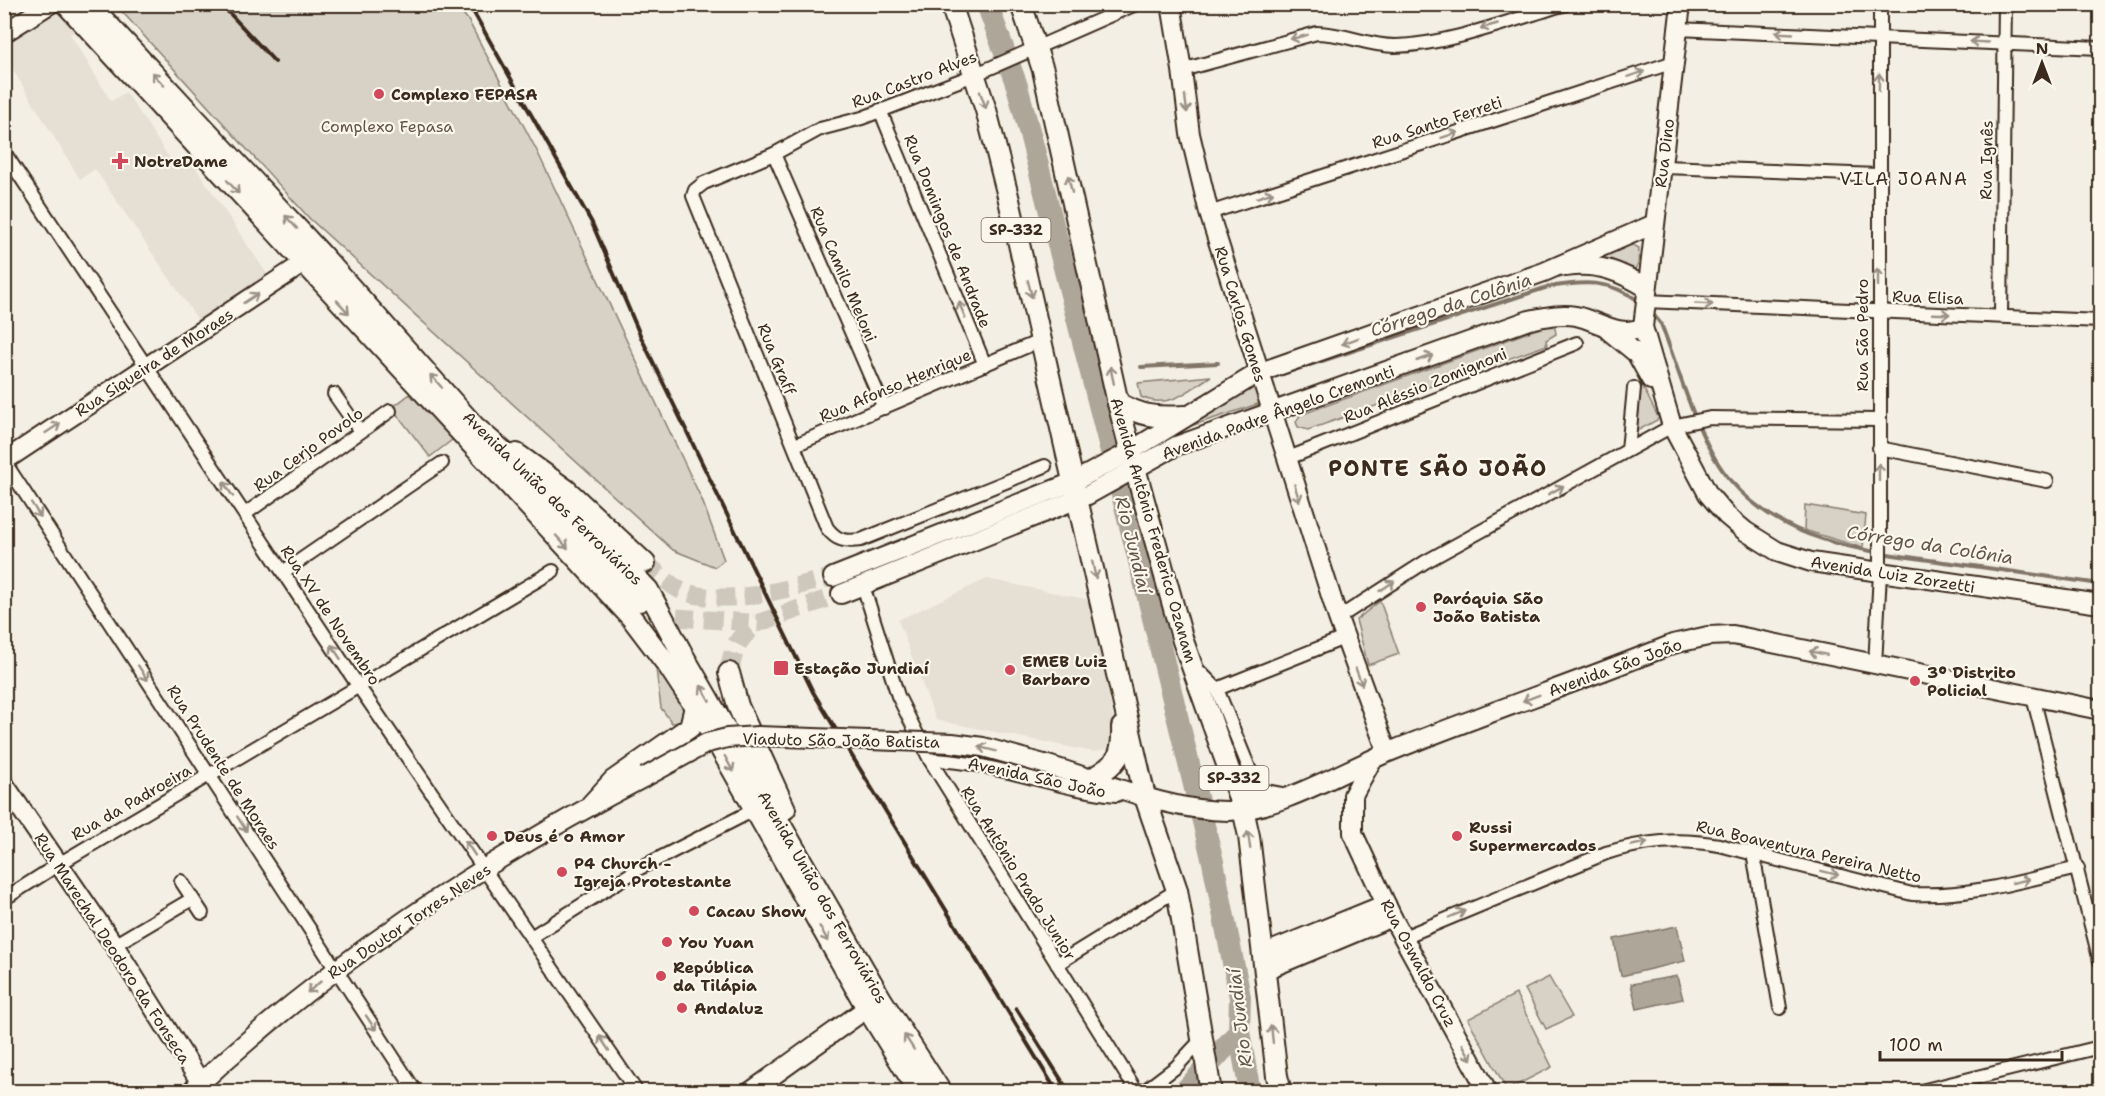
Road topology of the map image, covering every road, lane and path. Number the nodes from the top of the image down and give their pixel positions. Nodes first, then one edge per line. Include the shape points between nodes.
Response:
1 (50, 4) edge
2 (66, 4) edge
3 (89, 4) edge
4 (951, 4) edge
5 (1021, 4) edge
6 (1136, 4) edge
7 (1171, 4) edge
8 (1566, 4) edge
9 (1681, 4) edge
10 (1880, 4) edge
11 (2005, 4) edge
12 (1678, 28) junction
13 (4, 33) edge
14 (1880, 38) junction
15 (2004, 44) junction
16 (2100, 48) edge
17 (1031, 51) junction
18 (1674, 62) junction
19 (1182, 70) junction
20 (980, 73) junction
21 (880, 110) junction
22 (4, 152) edge
23 (774, 154) junction
24 (1664, 167) junction
25 (1878, 175) junction
26 (704, 183) joint
27 (1209, 213) junction
28 (1654, 224) junction
29 (320, 253) junction
30 (303, 264) junction
31 (1544, 272) junction
32 (1645, 308) junction
33 (1878, 312) junction
34 (2001, 316) junction
35 (1590, 320) junction
36 (2100, 321) edge
37 (1042, 340) junction
38 (1577, 343) dead end
39 (985, 365) junction
40 (146, 367) junction
41 (1258, 373) junction
42 (1634, 388) dead end
43 (334, 394) dead end
44 (1664, 401) junction
45 (1118, 403) junction
46 (884, 408) junction
47 (462, 410) junction
48 (390, 411) dead end
49 (1272, 413) junction
50 (1184, 416) junction
51 (1879, 420) junction
52 (1679, 424) junction
53 (360, 431) junction
54 (795, 445) junction
55 (1879, 448) junction
56 (1628, 450) junction
57 (484, 459) junction
58 (1286, 459) junction
59 (4, 461) edge
60 (1130, 461) junction
61 (442, 463) dead end
62 (1045, 466) dead end
63 (2047, 481) dead end
64 (1081, 488) junction
65 (245, 514) junction
66 (646, 562) tunnel mouth
67 (1880, 566) junction
68 (553, 571) dead end
69 (283, 572) junction
70 (837, 586) tunnel mouth
71 (866, 595) dead end
72 (640, 602) tunnel mouth
73 (2100, 604) edge
74 (1338, 618) junction
75 (1344, 638) junction
76 (1183, 641) junction
77 (1875, 665) junction
78 (729, 673) tunnel mouth
79 (359, 687) junction
80 (1216, 688) junction
81 (1121, 694) junction
82 (2033, 697) junction
83 (695, 707) junction
84 (2100, 710) edge
85 (1380, 756) junction
86 (930, 760) junction
87 (1044, 764) joint
88 (211, 775) junction
89 (645, 777) joint
90 (1093, 778) junction
91 (4, 784) edge
92 (1260, 795) junction
93 (1145, 797) junction
94 (1282, 798) junction
95 (1236, 804) junction
96 (591, 805) junction
97 (754, 810) junction
98 (1753, 853) junction
99 (59, 864) junction
100 (2078, 868) junction
101 (485, 870) junction
102 (181, 881) dead end
103 (1177, 890) junction
104 (4, 899) edge
105 (192, 899) junction
106 (830, 909) junction
107 (1389, 911) junction
108 (201, 914) dead end
109 (531, 937) junction
110 (1404, 937) junction
111 (114, 945) junction
112 (2100, 961) edge
113 (1264, 963) junction
114 (1057, 964) junction
115 (335, 969) junction
116 (874, 1004) junction
117 (1780, 1008) dead end
118 (2100, 1047) edge
119 (1204, 1048) junction
120 (199, 1089) edge
121 (416, 1092) edge
122 (637, 1092) edge
123 (750, 1092) edge
124 (919, 1092) edge
125 (941, 1092) edge
126 (1137, 1092) edge
127 (1143, 1092) edge
128 (1212, 1092) edge
129 (1281, 1092) edge
130 (1488, 1092) edge
131 (1917, 1092) edge

1 - 13 main road
2 -> 30 main road, Avenida União dos Ferroviários
29 -> 3 main road, Avenida União dos Ferroviários
4 - 20 main road, SP-332
5 - 17 main road, Avenida Antônio Frederico Ozanam / SP-332
6 - 17 street, Rua Castro Alves
7 - 19 main road, Rua Carlos Gomes
8 -> 19 street via 1422,45 1391,46 1317,33
9 - 12 main road, Rua Dino
10 - 14 street, Rua São Pedro
11 - 15 street, Rua Ignês
14 -> 12 street
12 - 18 main road, Rua Dino
15 -> 14 street
25 -> 14 street, Rua São Pedro
15 - 16 street
15 - 34 street, Rua Ignês
17 - 20 street, Rua Castro Alves
45 -> 17 main road, Avenida Antônio Frederico Ozanam / SP-332 via 1054,116
18 - 24 main road, Rua Dino
27 -> 18 street, Rua Santo Ferreti
19 -> 27 main road, Rua Carlos Gomes via 1190,134
20 - 21 street, Rua Castro Alves
20 -> 37 main road, SP-332
21 - 23 street, Rua Castro Alves via 820,129
39 -> 21 street, Rua Domingos de Andrade
22 - 40 street, Rua XV de Novembro
23 - 26 street, Rua Castro Alves
23 - 46 street, Rua Camilo Meloni
24 - 25 street
24 - 28 main road, Rua Dino
33 -> 25 street, Rua São Pedro
26 - 54 street, Rua Graff via 695,190 695,200
27 - 41 main road, Rua Carlos Gomes
28 - 31 main road, Avenida Padre Ângelo Cremonti
28 - 32 main road, Rua Dino
29 - 30 main road, Rua Siqueira de Moraes
47 -> 29 main road, Avenida União dos Ferroviários
40 -> 30 main road, Rua Siqueira de Moraes
30 -> 57 main road, Avenida União dos Ferroviários
31 - 32 main road, Avenida Padre Ângelo Cremonti via 1588,265 1606,267
31 -> 41 main road, Avenida Padre Ângelo Cremonti
32 -> 33 street, Rua Elisa
32 - 35 main road, Avenida Padre Ângelo Cremonti via 1628,332
32 - 44 main road, Avenida Luiz Zorzetti
33 -> 34 street, Rua Elisa
33 - 51 street, Rua São Pedro
34 - 36 street, Rua Elisa
35 - 44 main road, Avenida Padre Ângelo Cremonti via 1636,353
49 -> 35 main road, Avenida Padre Ângelo Cremonti via 1529,320 1555,315
37 - 39 street, Rua Afonso Henrique
37 - 64 main road, SP-332
38 - 58 street, Rua Aléssio Zomignoni
39 - 46 street, Rua Afonso Henrique
59 -> 40 main road, Rua Siqueira de Moraes
65 -> 40 street, Rua XV de Novembro
41 - 49 main road, Rua Carlos Gomes
41 - 50 main road, Avenida Padre Ângelo Cremonti
42 - 56 street
43 - 53 street
44 - 52 main road, Avenida Luiz Zorzetti
45 - 50 main road via 1156,418
45 - 60 main road, Avenida Antônio Frederico Ozanam / SP-332
46 - 54 street, Rua Afonso Henrique
47 - 66 main road via 567,489
106 -> 47 main road, Avenida União dos Ferroviários via 648,590 567,507 480,431
48 - 53 street, Rua Cerjo Povolo
49 - 58 main road, Rua Carlos Gomes
49 - 60 main road, Avenida Padre Ângelo Cremonti
50 - 60 main road, Avenida Padre Ângelo Cremonti
51 - 52 street via 1710,418
51 - 55 street, Rua São Pedro
52 - 56 street
52 - 67 main road, Avenida Luiz Zorzetti via 1708,494 1745,531 1777,551 1811,562
53 - 65 street, Rua Cerjo Povolo
54 - 62 street, Rua Graff via 827,528 834,537 846,542 861,540
55 - 63 street
67 -> 55 street, Rua São Pedro
74 -> 56 street via 1425,562
57 - 72 main road via 507,470
57 -> 83 main road, Avenida União dos Ferroviários via 631,617
58 -> 74 main road, Rua Carlos Gomes
59 -> 88 street, Rua Prudente de Moraes
60 - 64 main road, Avenida Padre Ângelo Cremonti
60 - 76 main road, Avenida Antônio Frederico Ozanam / SP-332
61 - 69 street
64 - 70 main road, Avenida Padre Ângelo Cremonti
64 -> 81 main road, SP-332
65 - 69 street, Rua XV de Novembro
67 - 73 main road, Avenida Luiz Zorzetti
67 - 77 street, Rua São Pedro
68 - 79 street, Rua da Padroeira
79 -> 69 street, Rua XV de Novembro
71 - 86 street, Rua Antônio Prado Junior via 898,696
74 - 75 main road, Rua Carlos Gomes
75 - 80 street
75 -> 85 main road, Rua Carlos Gomes
76 - 80 street via 1199,672
76 - 95 main road, Avenida Antônio Frederico Ozanam / SP-332
77 - 82 main road, Avenida São João
77 -> 85 main road, Avenida São João via 1732,635 1708,636 1673,644
78 - 106 main road via 738,706
79 - 88 street, Rua da Padroeira
101 -> 79 street, Rua XV de Novembro
80 - 92 street
81 - 90 main road via 1122,747 1114,763
81 - 93 main road, SP-332
82 - 84 main road, Avenida São João
82 - 100 street
83 - 96 main road via 690,727 613,781
83 -> 97 main road, Avenida União dos Ferroviários
85 - 94 main road, Avenida São João
85 - 107 main road, Rua Oswaldo Cruz via 1353,795 1353,833
86 - 93 street, Avenida São João via 960,760 1070,787
86 - 114 street, Rua Antônio Prado Junior
87 -> 89 main road, Viaduto São João Batista, bridge via 952,743 758,736 707,743
87 - 90 main road, Avenida São João
88 - 99 street, Rua da Padroeira
88 -> 115 street, Rua Prudente de Moraes
89 - 96 main road, Rua Doutor Torres Neves
90 - 93 main road, Avenida São João
91 - 99 main road, Rua Marechal Deodoro da Fonseca
92 - 94 main road
92 - 95 main road
93 - 95 main road, Avenida São João via 1168,802
93 - 103 main road, SP-332
94 - 95 main road, Avenida São João
113 -> 95 main road, Avenida Antônio Frederico Ozanam / SP-332 via 1249,836
96 - 101 main road, Rua Doutor Torres Neves
97 - 109 street via 639,868
97 -> 116 main road, Avenida União dos Ferroviários
98 -> 100 street, Rua Boaventura Pereira Netto via 1912,894 1941,896 1969,894
110 -> 98 street, Rua Boaventura Pereira Netto via 1636,844 1689,840
98 - 117 street
99 - 104 street, Rua da Padroeira
99 - 111 main road, Rua Marechal Deodoro da Fonseca
100 - 112 street
101 - 109 street, Rua XV de Novembro
101 - 115 main road, Rua Doutor Torres Neves
102 - 105 street
103 - 114 street
103 - 119 main road, SP-332
105 - 108 street
105 - 111 street
106 - 116 main road, Avenida União dos Ferroviários
107 - 110 main road, Rua Oswaldo Cruz
107 - 113 main road
122 -> 109 street, Rua XV de Novembro
110 -> 130 main road, Rua Oswaldo Cruz
111 - 120 main road, Rua Marechal Deodoro da Fonseca
129 -> 113 main road, Avenida Antônio Frederico Ozanam / SP-332
114 - 126 street, Rua Antônio Prado Junior
115 -> 120 main road, Rua Doutor Torres Neves
115 -> 121 street, Rua Prudente de Moraes
116 - 123 main road
116 - 124 main road, Avenida União dos Ferroviários
125 -> 116 main road, Avenida União dos Ferroviários
118 - 131 street
119 - 127 street
119 - 128 main road, SP-332

